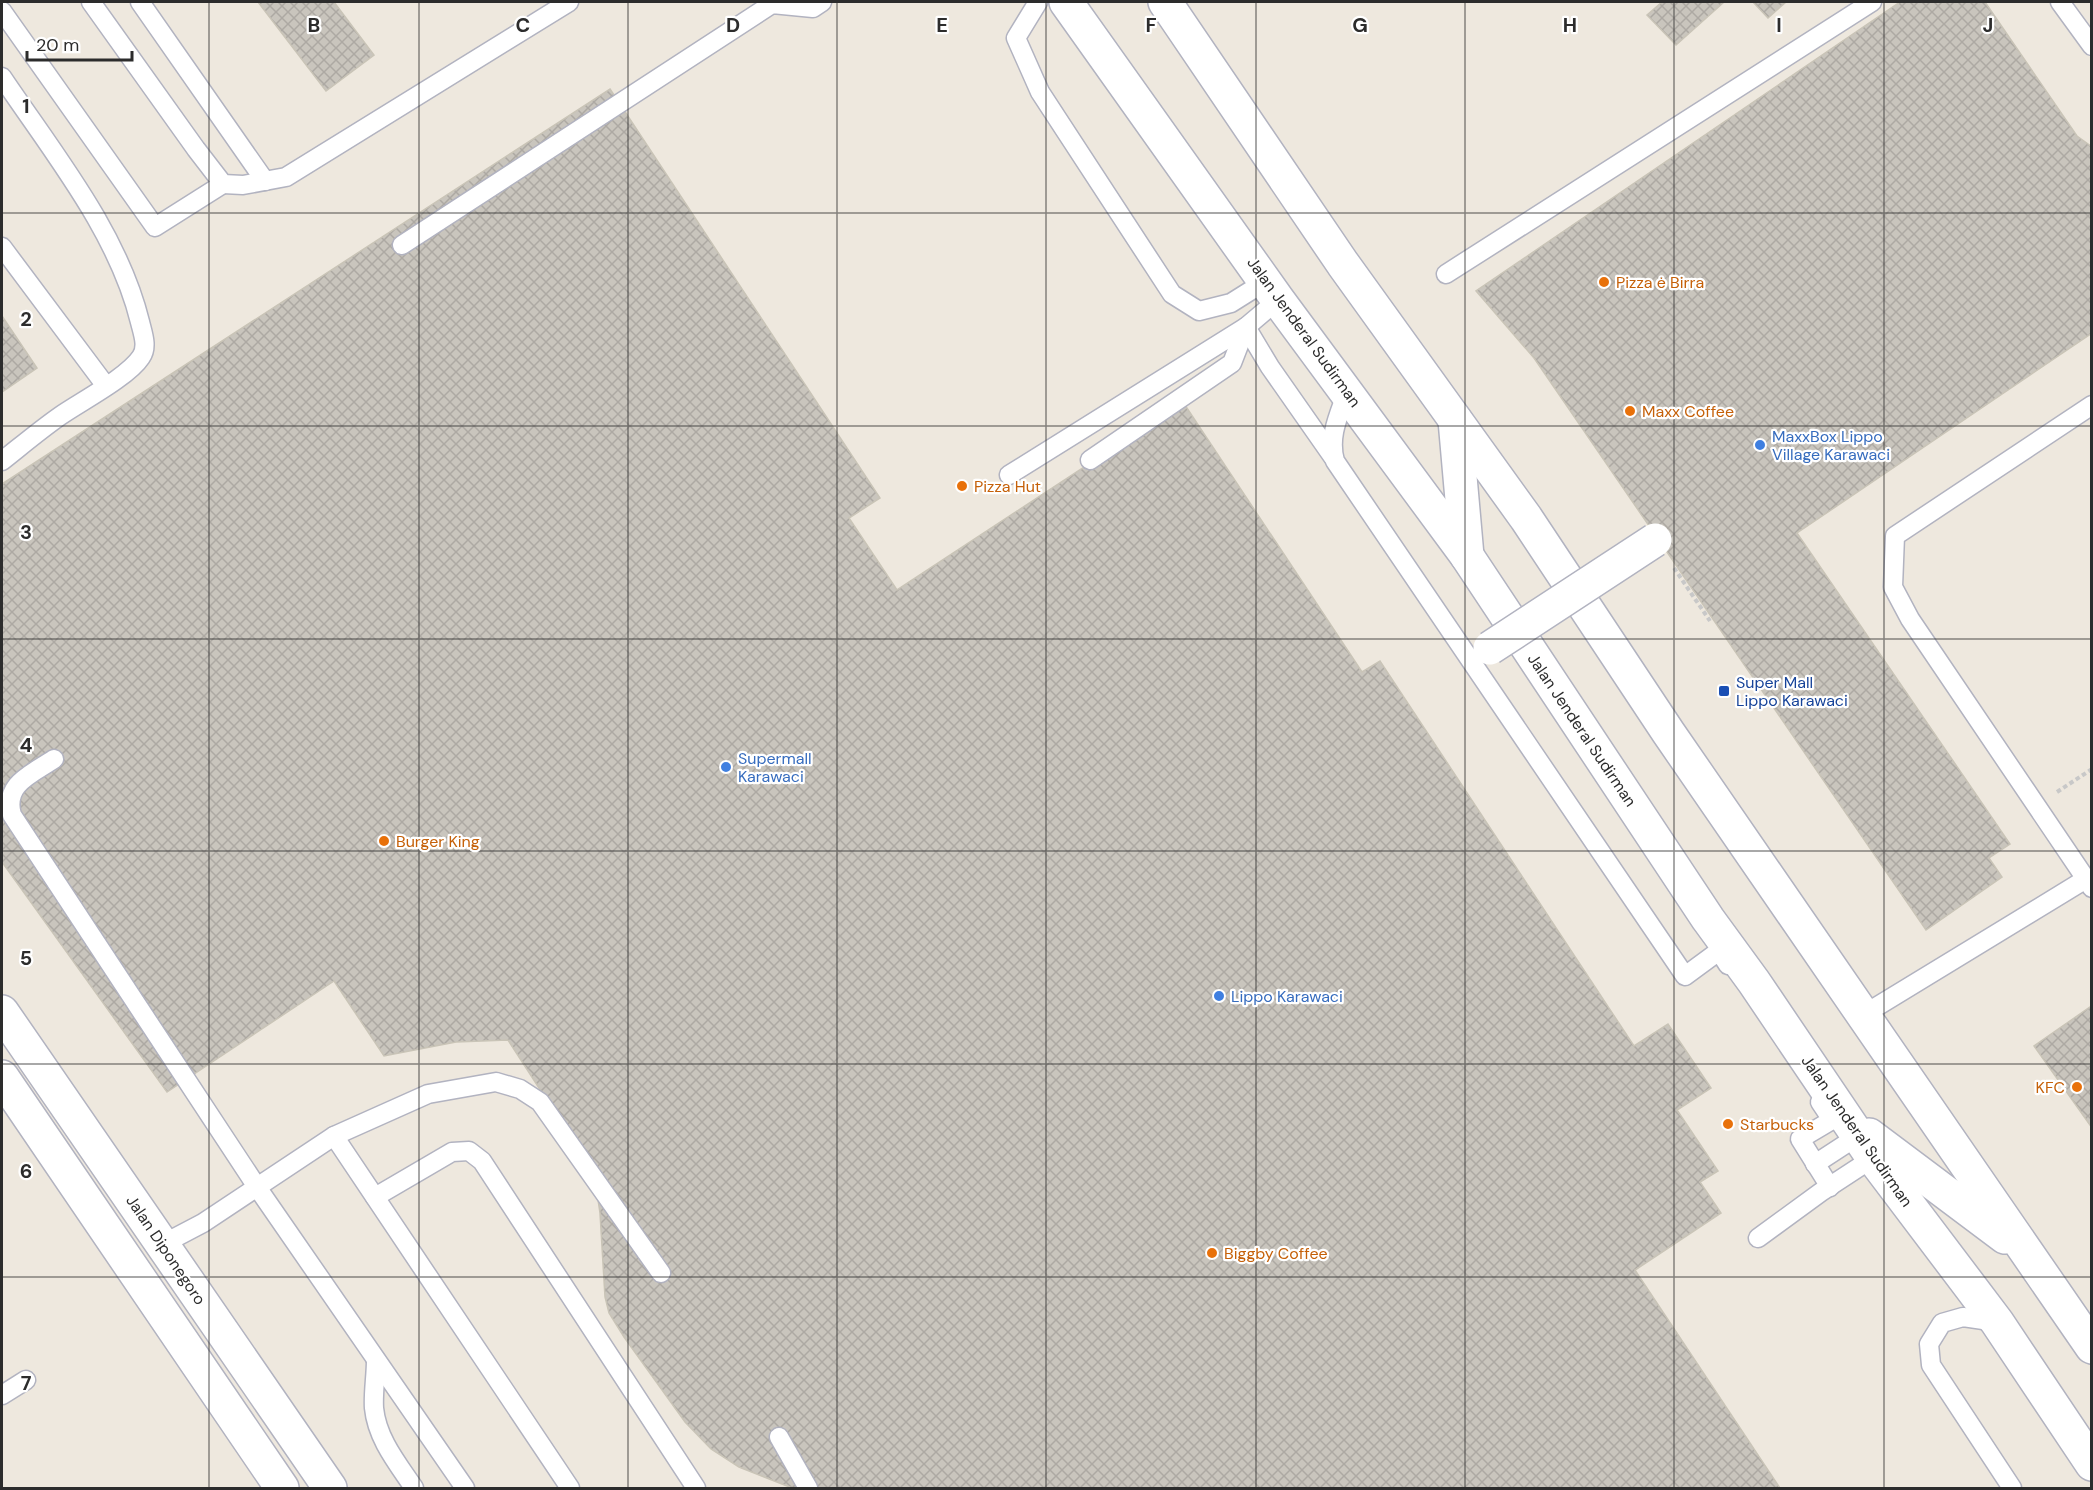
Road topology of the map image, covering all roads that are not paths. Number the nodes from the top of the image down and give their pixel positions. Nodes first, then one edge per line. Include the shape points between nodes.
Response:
1 (91, 2) edge
2 (140, 2) edge
3 (569, 2) edge
4 (822, 2) edge
5 (1038, 2) edge
6 (1066, 2) edge
7 (1165, 2) edge
8 (1872, 2) edge
9 (2060, 2) edge
10 (542, 9) edge
11 (2, 11) edge
12 (2091, 46) edge
13 (2, 76) edge
14 (264, 181) junction
15 (224, 184) junction
16 (402, 245) dead end
17 (2, 246) edge
18 (1446, 274) dead end
19 (1272, 290) junction
20 (1246, 327) junction
21 (106, 386) junction
22 (1347, 392) junction
23 (2091, 405) edge
24 (1455, 418) junction
25 (2, 460) edge
26 (1090, 460) dead end
27 (1335, 461) junction
28 (1009, 475) dead end
29 (1655, 540) road end
30 (1467, 556) junction
31 (1490, 648) dead end
32 (54, 759) dead end
33 (2089, 883) edge
34 (2, 1012) edge
35 (1863, 1015) junction
36 (2, 1061) edge
37 (2, 1077) edge
38 (334, 1136) junction
39 (1859, 1137) junction
40 (90, 1139) junction
41 (1815, 1164) junction
42 (257, 1187) junction
43 (1830, 1187) junction
44 (375, 1197) junction
45 (1758, 1238) dead end
46 (163, 1244) junction
47 (2027, 1254) junction
48 (661, 1273) dead end
49 (1997, 1322) junction
50 (2091, 1347) edge
51 (376, 1360) junction
52 (26, 1380) dead end
53 (2, 1395) edge
54 (779, 1437) dead end
55 (2091, 1464) edge
56 (282, 1488) edge
57 (330, 1488) edge
58 (414, 1488) edge
59 (465, 1488) edge
60 (570, 1488) edge
61 (696, 1488) edge
62 (808, 1488) edge
63 (2012, 1488) edge

1 - 15 lane
2 - 14 lane
3 - 10 lane
4 - 16 lane via 813,8 772,4
5 - 19 lane via 1016,38 1040,92 1172,294 1199,311
6 - 19 street, Jalan Jenderal Sudirman
7 - 24 street via 1343,264
8 - 18 lane
9 - 12 lane
10 - 14 lane via 286,177
11 - 15 lane via 155,227
13 - 21 lane via 112,246 133,293 145,346 136,364
14 - 15 lane
17 - 21 lane
19 - 20 lane
19 - 22 street, Jalan Jenderal Sudirman
20 - 26 lane via 1232,363
20 - 27 lane
20 - 28 lane
21 - 25 lane
22 - 27 lane via 1332,434
22 - 30 street, Jalan Jenderal Sudirman
23 - 33 lane via 1895,536 1893,587 1910,619
24 - 30 street
24 - 35 street
27 - 41 lane via 1685,976 1719,951 1832,1120 1800,1139
29 - 31 street, bridge
30 - 39 street, Jalan Jenderal Sudirman via 1708,920
32 - 42 lane via 15,786 8,803 12,815
33 - 35 lane
34 - 40 street, Jalan Diponegoro
35 - 47 street
36 - 40 street
37 - 56 street
38 - 42 lane
38 - 44 lane
38 - 48 lane via 428,1094 496,1082 520,1089 540,1102
39 - 41 lane
39 - 43 lane
39 - 47 street
39 - 49 street, Jalan Jenderal Sudirman
40 - 46 street, Jalan Diponegoro
41 - 43 lane
42 - 46 lane
42 - 51 lane
43 - 45 lane
44 - 60 lane
44 - 61 lane via 452,1152 469,1151 482,1161
46 - 57 street, Jalan Diponegoro
47 - 50 street
49 - 55 street, Jalan Jenderal Sudirman
49 - 63 lane via 1963,1317 1942,1323 1929,1344 1932,1365
51 - 58 lane via 374,1409 380,1430
51 - 59 lane
52 - 53 lane
54 - 62 lane

